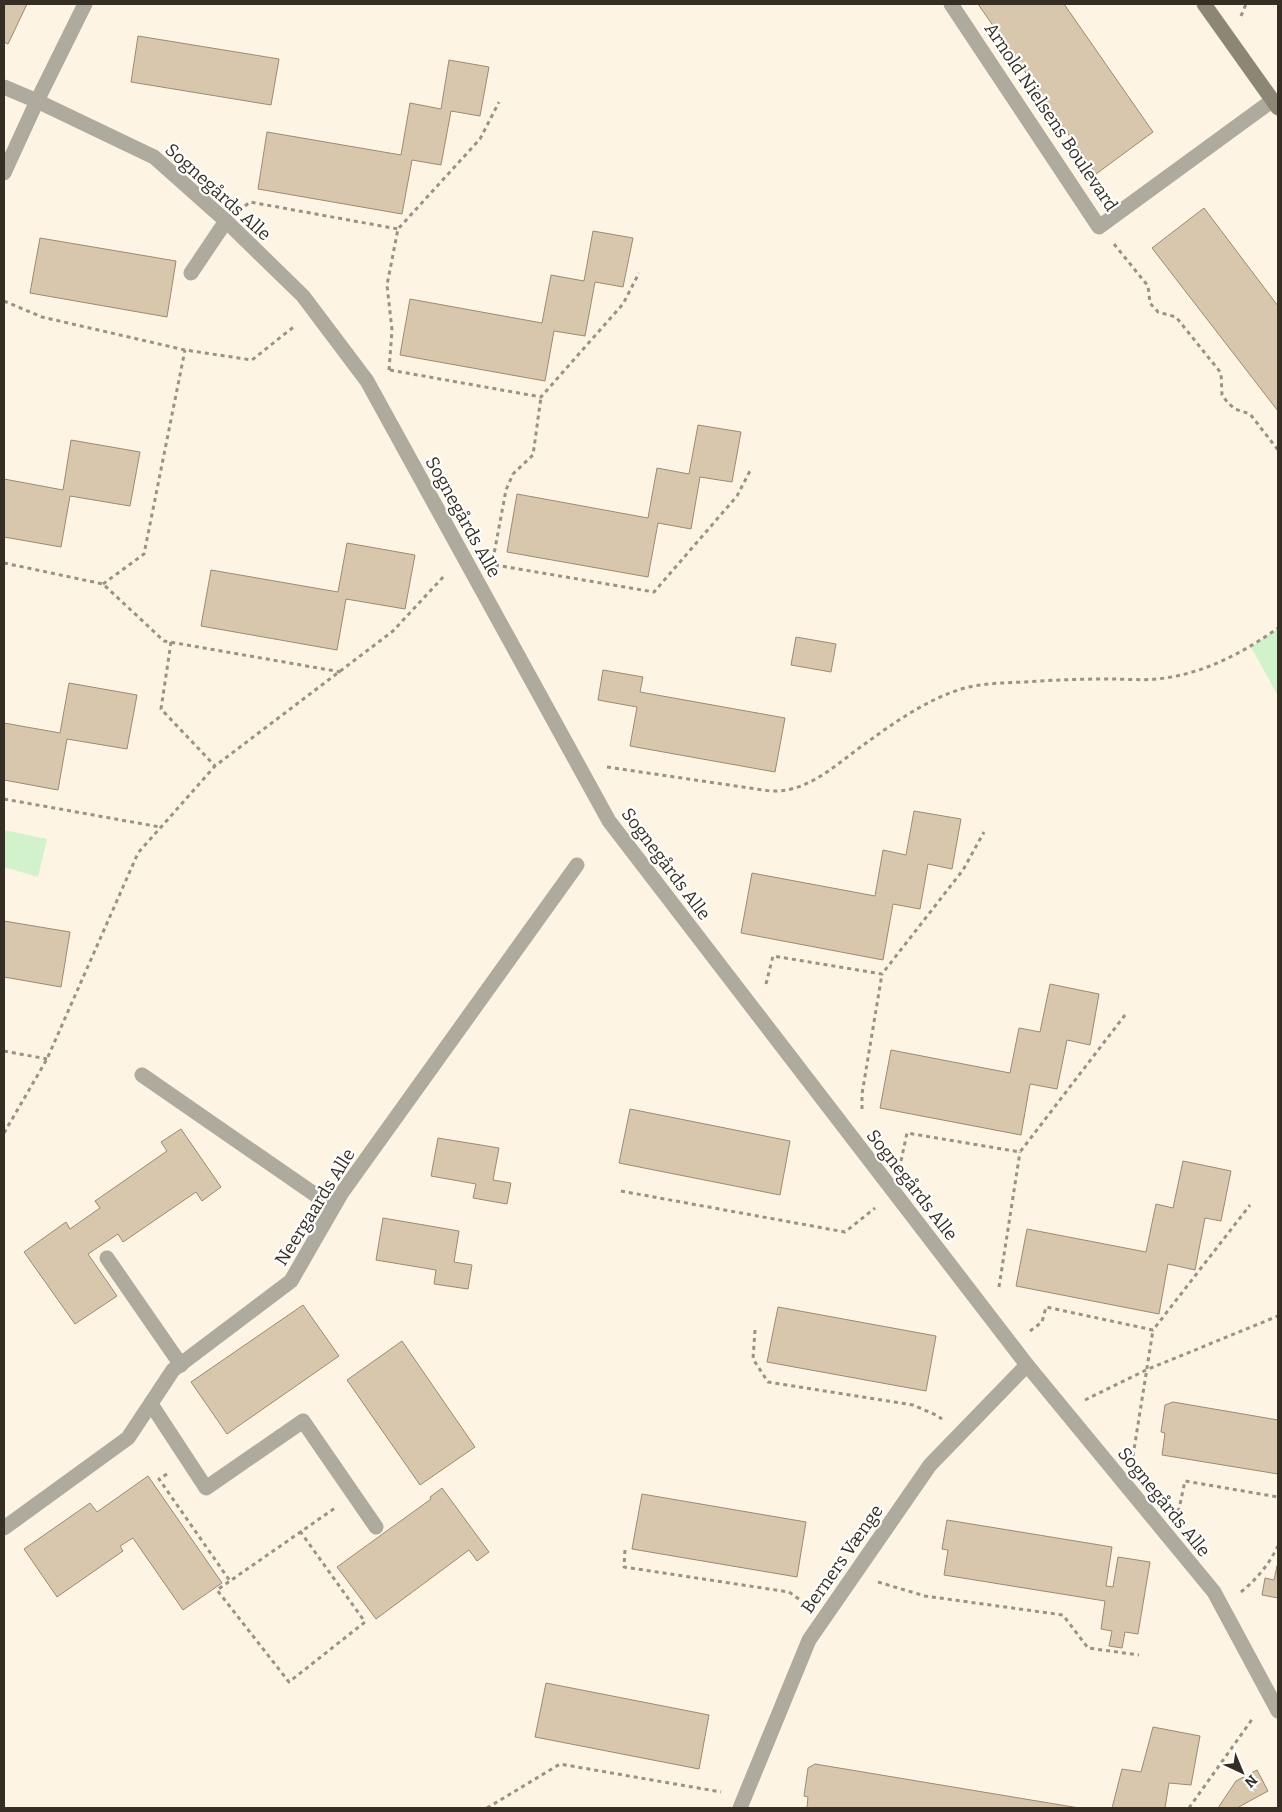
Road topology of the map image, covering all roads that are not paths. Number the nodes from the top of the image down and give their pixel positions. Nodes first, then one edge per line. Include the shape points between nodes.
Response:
1 (85, 4) edge
2 (951, 4) edge
3 (1204, 4) edge
4 (4, 87) edge
5 (37, 100) junction
6 (1275, 104) edge
7 (4, 173) edge
8 (226, 220) junction
9 (191, 274) dead end
10 (577, 865) dead end
11 (142, 1075) dead end
12 (333, 1207) junction
13 (108, 1258) dead end
14 (181, 1365) junction
15 (1027, 1365) junction
16 (151, 1404) junction
17 (376, 1527) dead end
18 (4, 1528) edge
19 (1278, 1711) edge
20 (742, 1802) edge

1 - 5 street
2 - 6 street, Arnold Nielsens Boulevard via 1099,227
3 - 6 street, Arnold Nielsens Boulevard
4 - 5 street, Sognegårds Alle
5 - 7 street
5 - 8 street, Sognegårds Alle via 154,157
8 - 9 street
8 - 15 street, Sognegårds Alle via 303,296 370,386 609,821
10 - 12 street, Neergaards Alle
11 - 12 street
12 - 14 street, Neergaards Alle via 291,1281
13 - 14 street
14 - 16 street, Neergaards Alle via 173,1370
15 - 19 street, Sognegårds Alle via 1214,1592
15 - 20 street, Berners Vænge via 930,1465 809,1640
16 - 17 street via 206,1488 303,1421
16 - 18 street, Neergaards Alle via 128,1438

